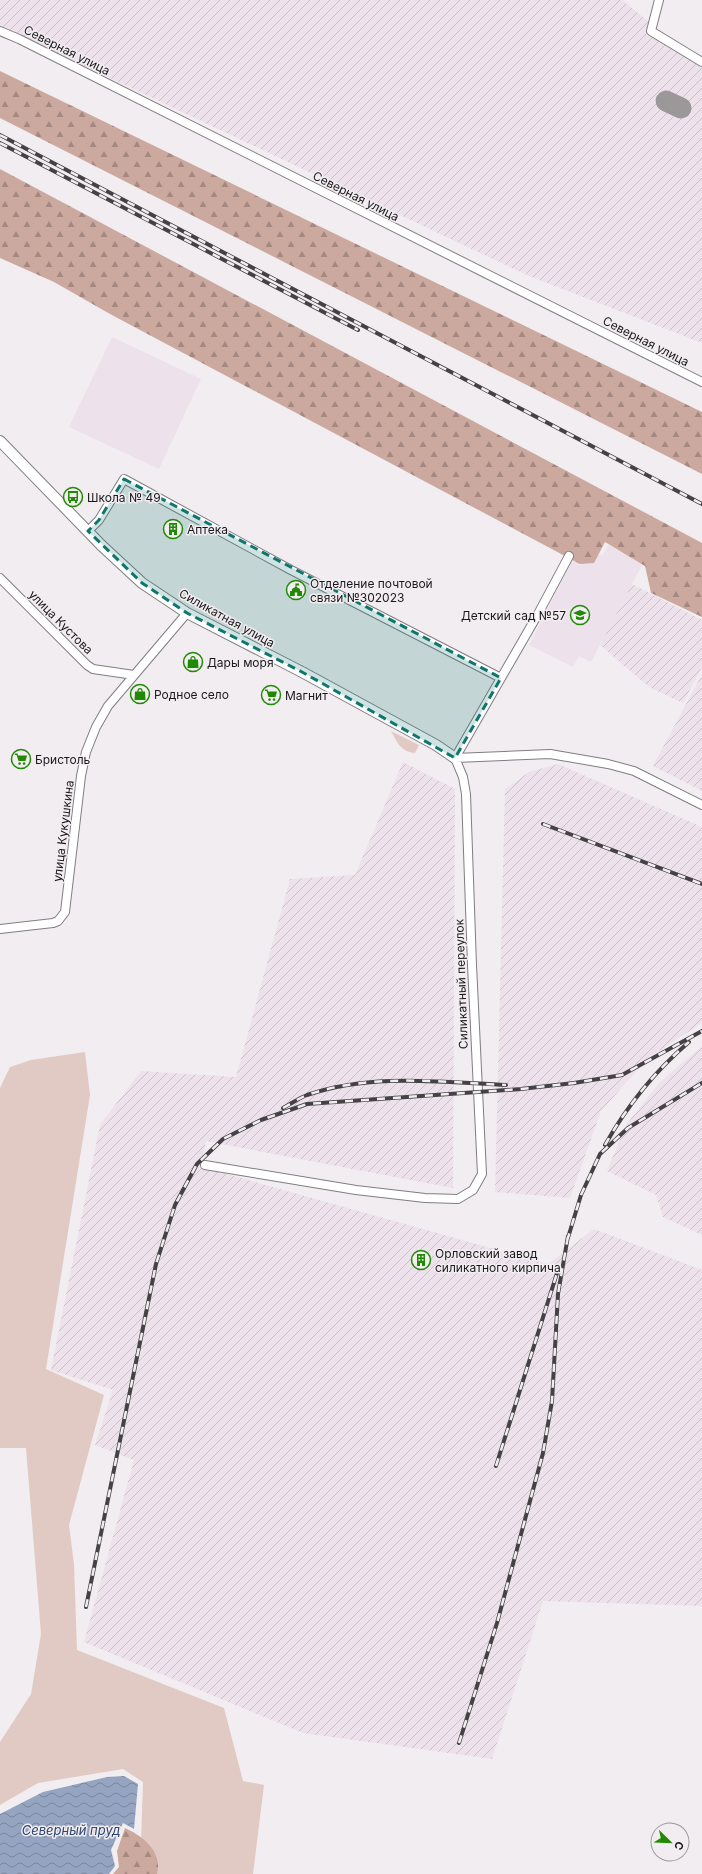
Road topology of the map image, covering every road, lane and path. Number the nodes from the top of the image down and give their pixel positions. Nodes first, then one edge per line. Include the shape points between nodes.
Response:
1 (659, 0) edge
2 (0, 31) edge
3 (702, 62) edge
4 (702, 382) edge
5 (0, 441) edge
6 (88, 531) junction
7 (569, 556) dead end
8 (0, 578) edge
9 (187, 613) junction
10 (134, 675) junction
11 (501, 678) junction
12 (455, 758) junction
13 (702, 805) edge
14 (0, 930) edge
15 (205, 1165) dead end

1 - 3 street via 651,31
2 - 4 street, Северная улица
5 - 6 street, Силикатная улица
6 - 9 street, Силикатная улица via 142,583
6 - 11 street via 99,520 124,479 291,570
7 - 11 street
8 - 10 street, улица Кустова via 87,666 93,670
9 - 10 street, улица Кукушкина
9 - 12 street, Силикатная улица via 302,672 436,745
10 - 14 street, улица Кукушкина via 108,706 86,752 66,906 62,918 53,923
11 - 12 street
12 - 13 street via 550,754 608,764 634,771
12 - 15 street, Силикатный переулок via 463,777 466,794 482,1174 473,1190 458,1199 426,1198 356,1190

